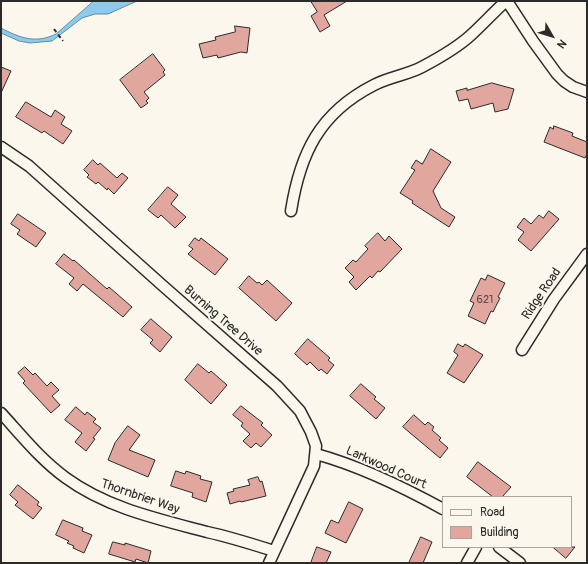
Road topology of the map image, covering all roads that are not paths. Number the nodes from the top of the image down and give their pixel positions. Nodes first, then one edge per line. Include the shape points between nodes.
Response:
1 (506, 1) edge
2 (587, 92) edge
3 (1, 146) edge
4 (291, 212) dead end
5 (587, 254) edge
6 (522, 350) dead end
7 (1, 414) edge
8 (316, 454) junction
9 (442, 509) edge
10 (475, 548) edge
11 (500, 548) edge
12 (274, 551) junction
13 (270, 563) edge
14 (467, 563) edge
15 (520, 563) edge

1 - 2 street via 556,74 573,87
1 - 4 street via 470,36 449,51 421,67 374,84 338,110 311,142 304,157
3 - 8 street, Burning Tree Drive via 29,166 277,386 306,422 314,439
5 - 6 street, Ridge Road via 564,284
7 - 12 street, Thornbrier Way via 50,466 91,494 134,512
8 - 9 street, Larkwood Court via 383,479
8 - 12 street, Burning Tree Drive via 314,466
10 - 14 street
11 - 15 street
12 - 13 street, Burning Tree Drive

